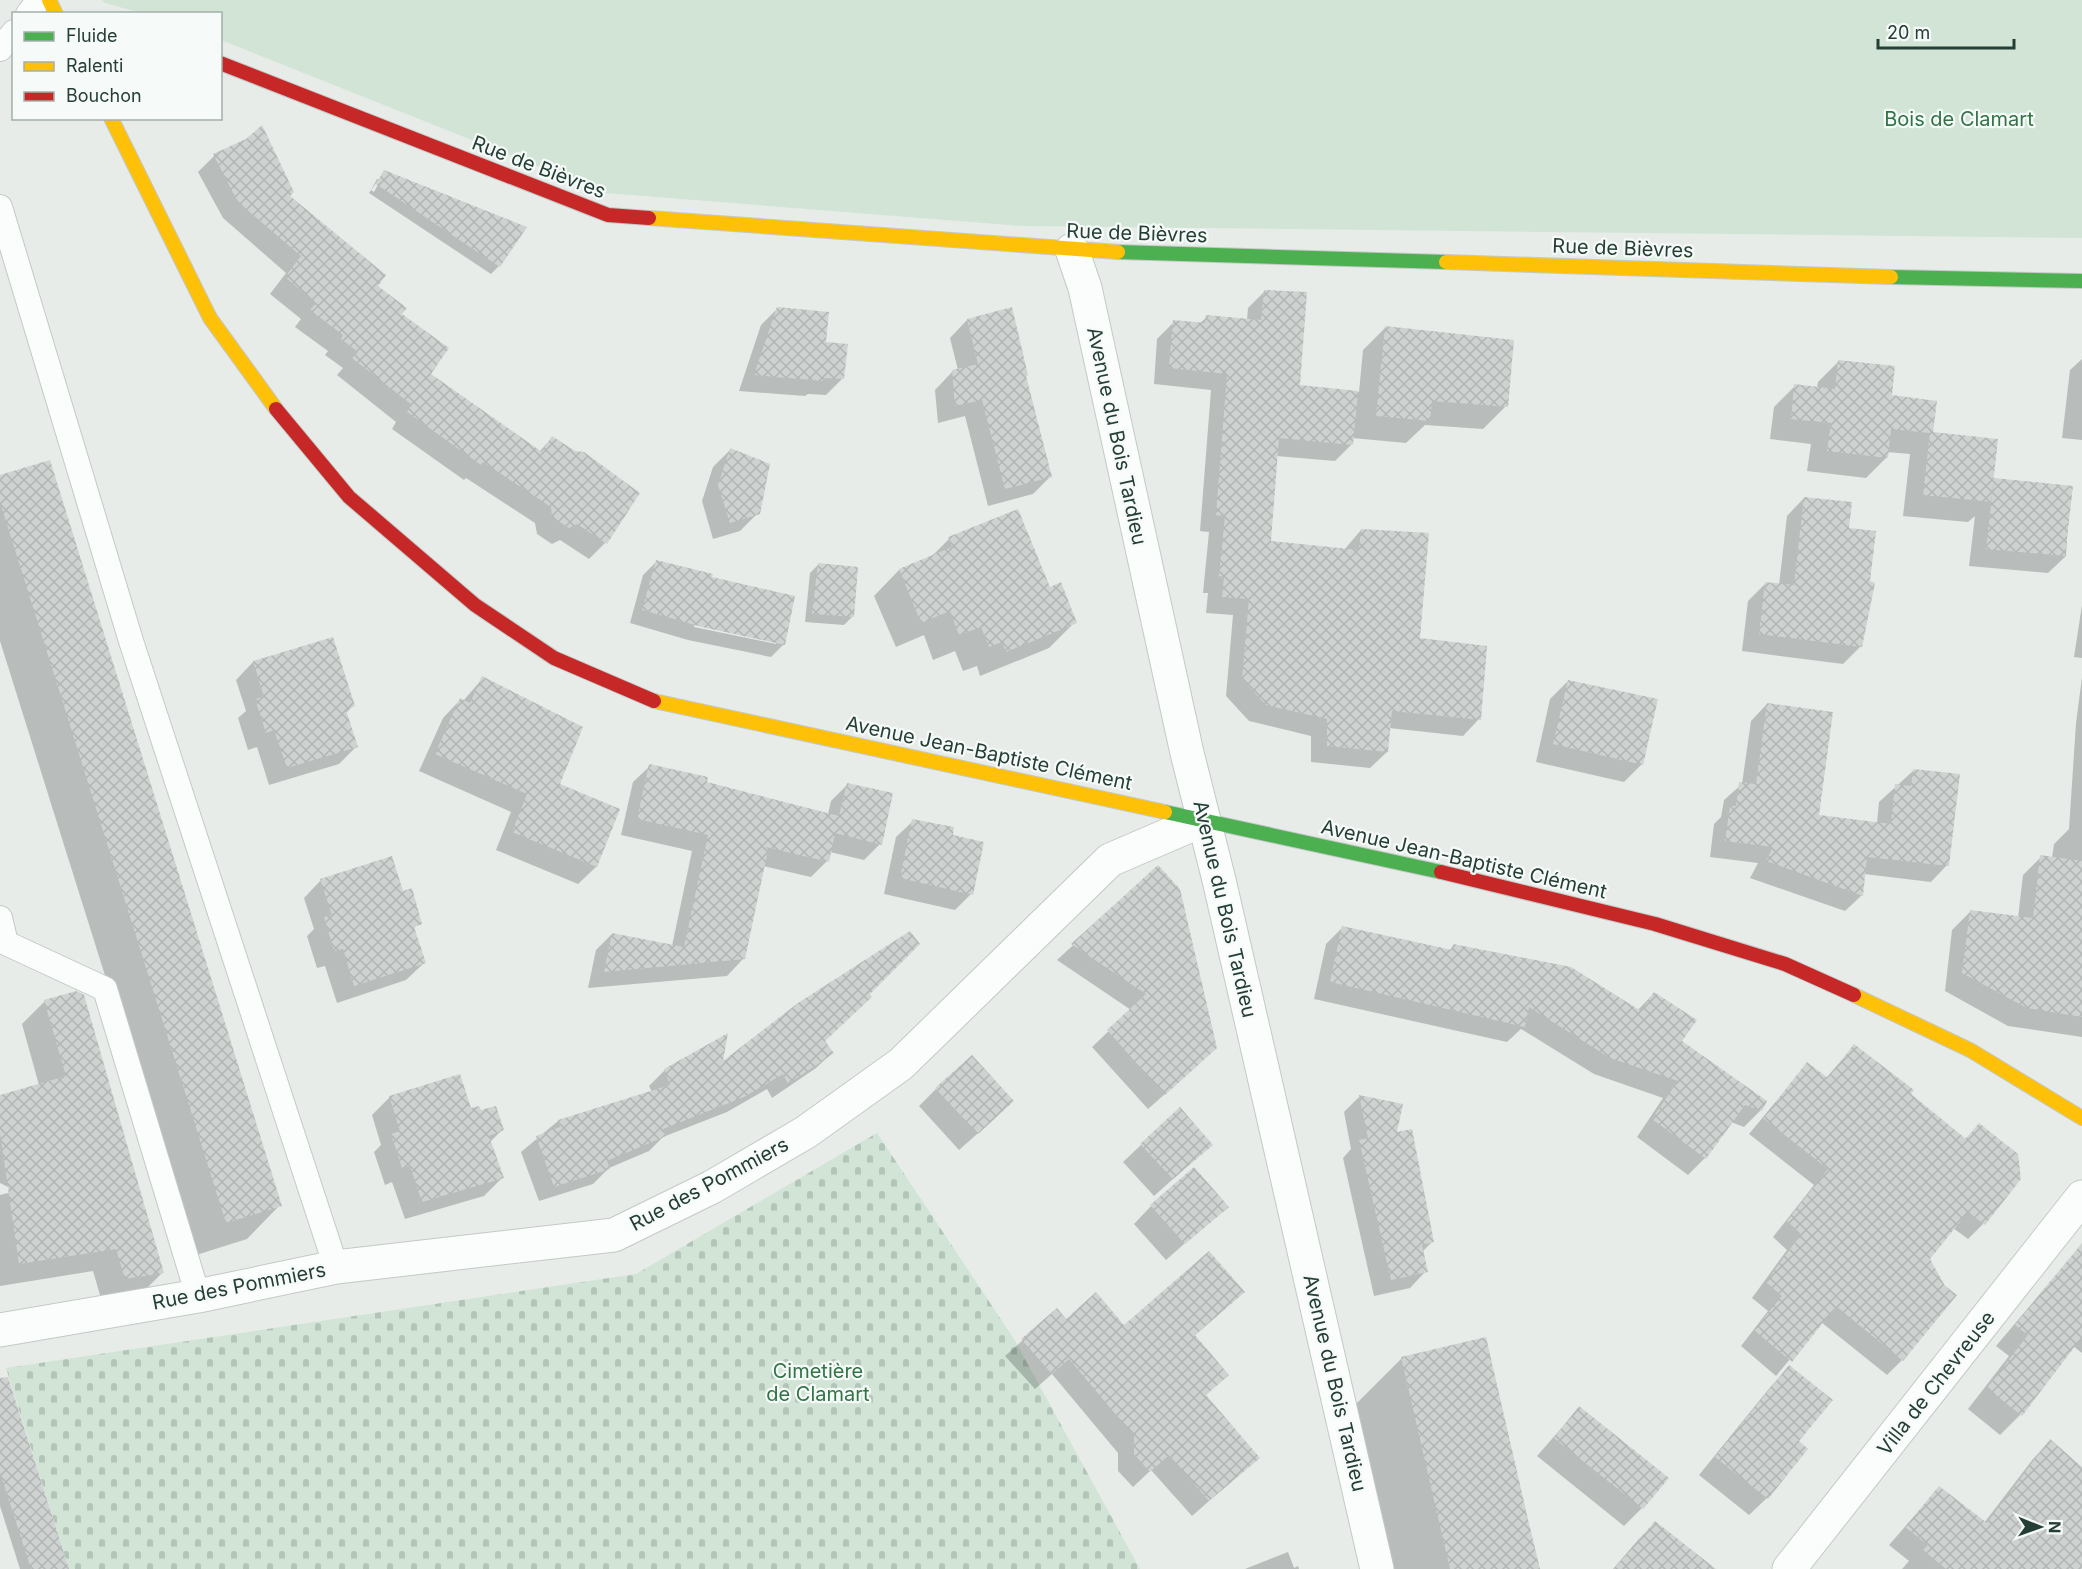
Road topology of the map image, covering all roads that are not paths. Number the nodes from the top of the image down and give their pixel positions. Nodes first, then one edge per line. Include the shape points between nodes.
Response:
1 (39, 0) edge
2 (30, 12) edge
3 (12, 34) edge
4 (0, 49) edge
5 (222, 64) edge
6 (112, 120) edge
7 (0, 207) edge
8 (1072, 250) junction
9 (2082, 281) edge
10 (1203, 820) junction
11 (0, 918) edge
12 (2082, 1118) edge
13 (2082, 1197) edge
14 (336, 1267) junction
15 (198, 1296) junction
16 (0, 1330) edge
17 (1377, 1569) edge
18 (1789, 1569) edge

1 - 2 lane
3 - 4 lane
5 - 8 street, Rue de Bièvres via 608,215
6 - 10 street, Avenue Jean-Baptiste Clément via 210,318 278,411 349,497 475,605 554,658 646,699
7 - 14 lane via 135,652
8 - 9 street, Rue de Bièvres
8 - 10 street, Avenue du Bois Tardieu via 1085,288
10 - 12 street, Avenue Jean-Baptiste Clément via 1621,916 1785,964 1970,1050
10 - 14 street, Rue des Pommiers via 1110,860 901,1064 807,1132 712,1187 614,1234
10 - 17 street, Avenue du Bois Tardieu
11 - 15 lane via 6,943 105,989
13 - 18 street, Villa de Chevreuse
14 - 15 street, Rue des Pommiers
15 - 16 street, Rue des Pommiers

